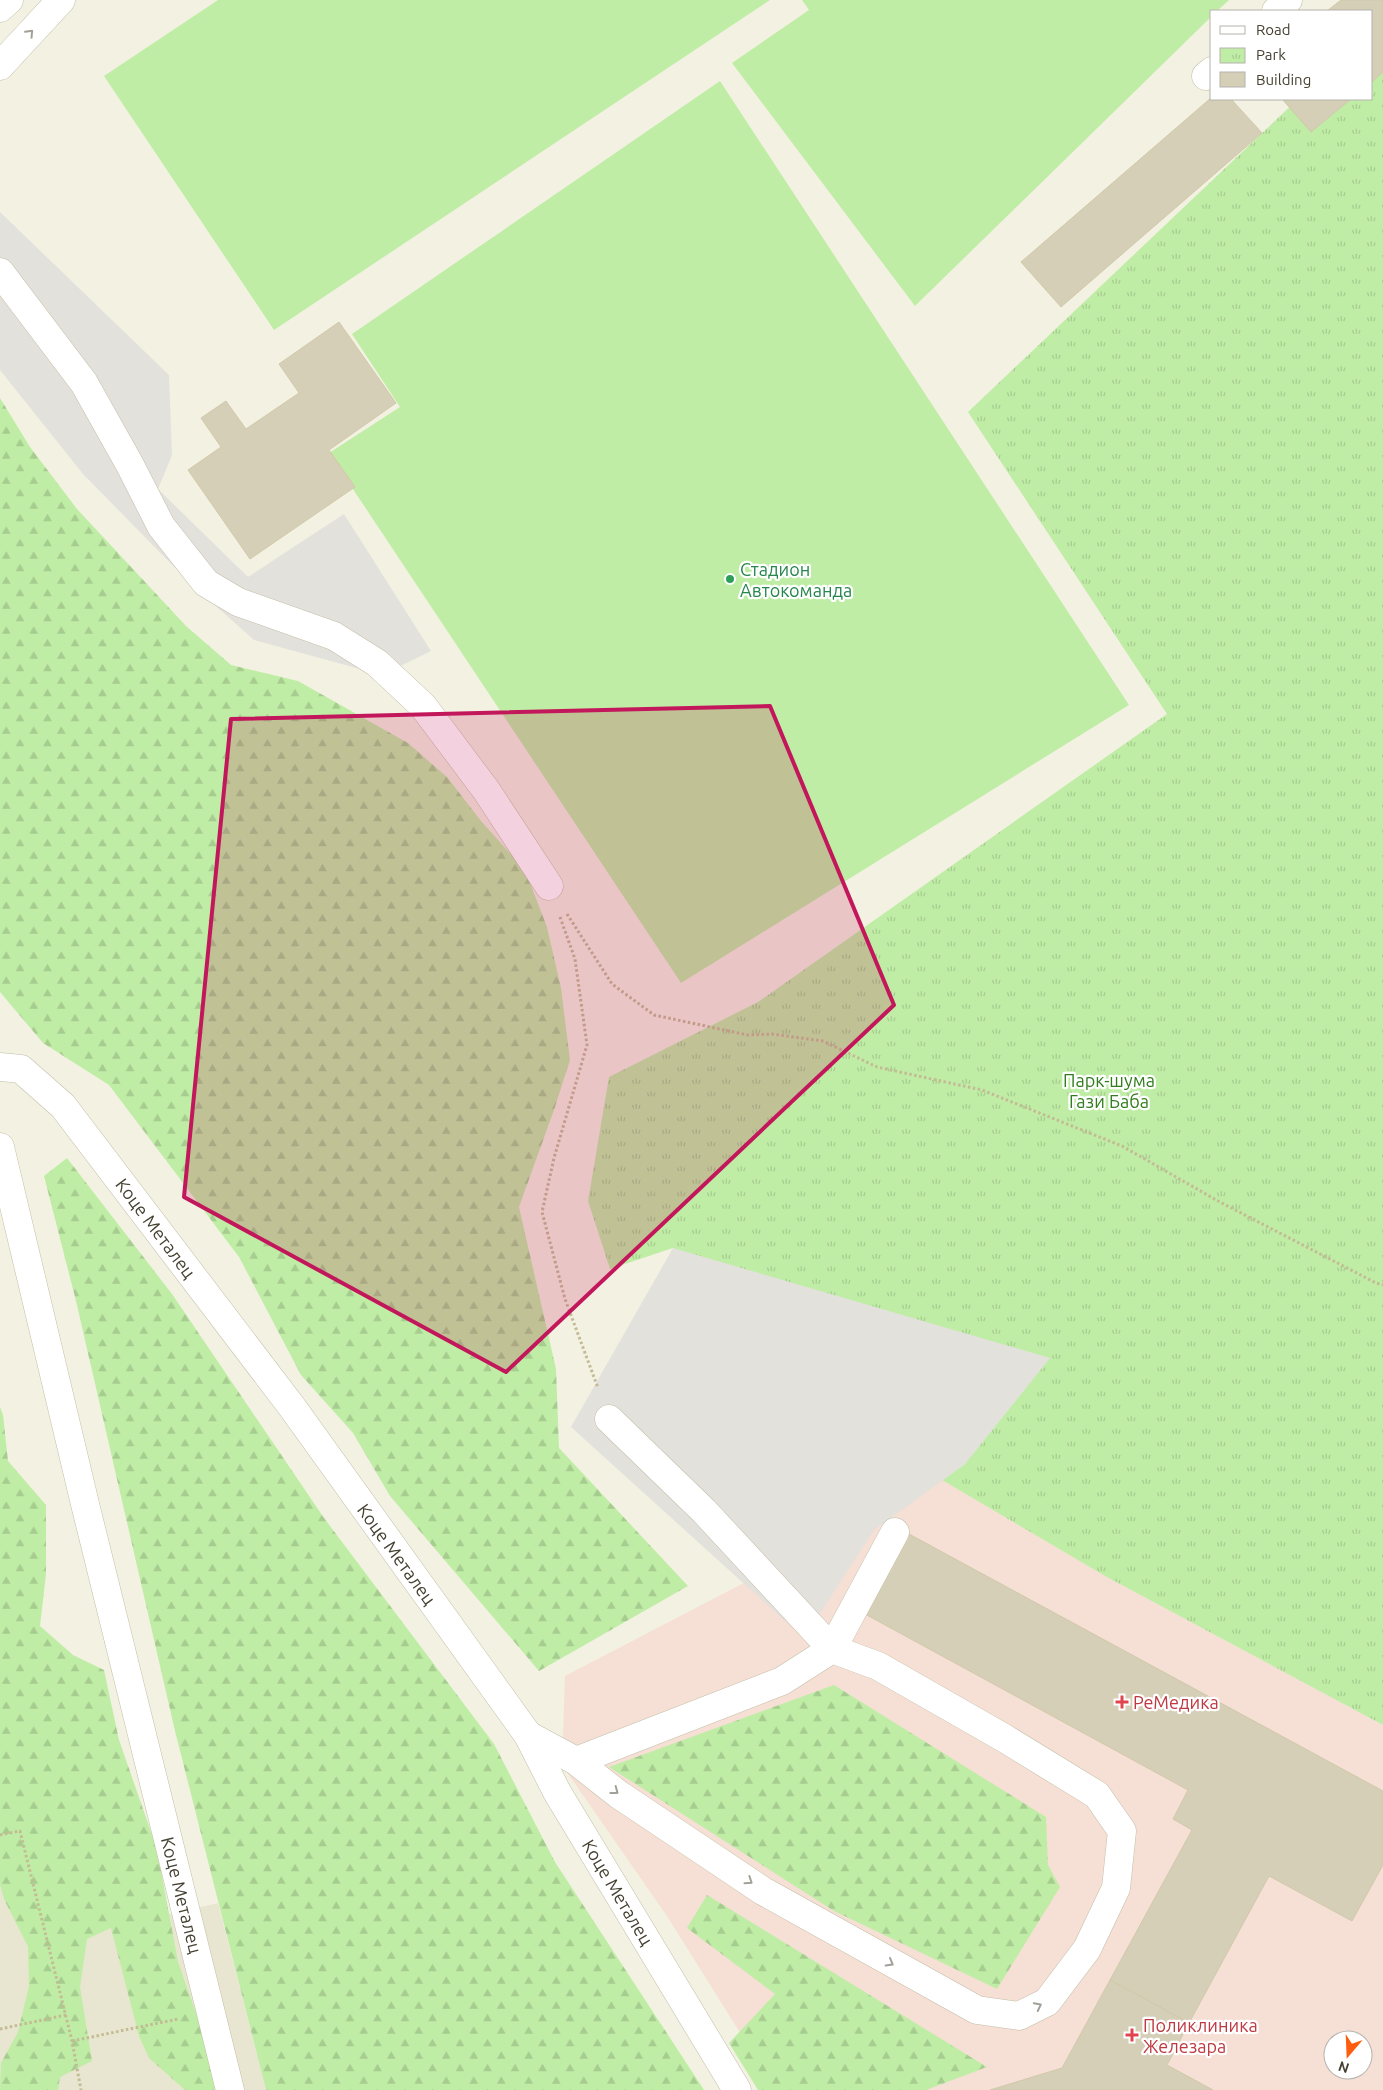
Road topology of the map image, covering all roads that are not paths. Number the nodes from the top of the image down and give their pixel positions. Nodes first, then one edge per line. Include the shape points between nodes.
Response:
1 (9, 0) edge
2 (60, 0) edge
3 (1288, 0) edge
4 (0, 8) edge
5 (1277, 10) edge
6 (0, 66) edge
7 (0, 272) edge
8 (549, 886) road end
9 (0, 1067) edge
10 (0, 1147) edge
11 (609, 1419) road end
12 (895, 1532) dead end
13 (832, 1649) junction
14 (528, 1735) junction
15 (576, 1761) junction
16 (230, 2090) edge
17 (737, 2090) edge

1 - 4 street
6 -> 2 street
3 - 5 street
7 - 8 street via 84,383 161,526 206,583 238,602 334,636 377,663 423,706 486,790
9 - 14 street, Коце Металец via 20,1069 63,1106 292,1407
10 - 16 street, Коце Металец
11 - 13 street via 704,1512
12 - 13 street
13 - 15 street via 782,1681
15 -> 13 street via 618,1794 763,1891 977,2010 1019,2016 1047,2002 1087,1949 1116,1888 1122,1831 1097,1795 878,1666
14 - 15 street
14 - 17 street, Коце Металец via 557,1792

